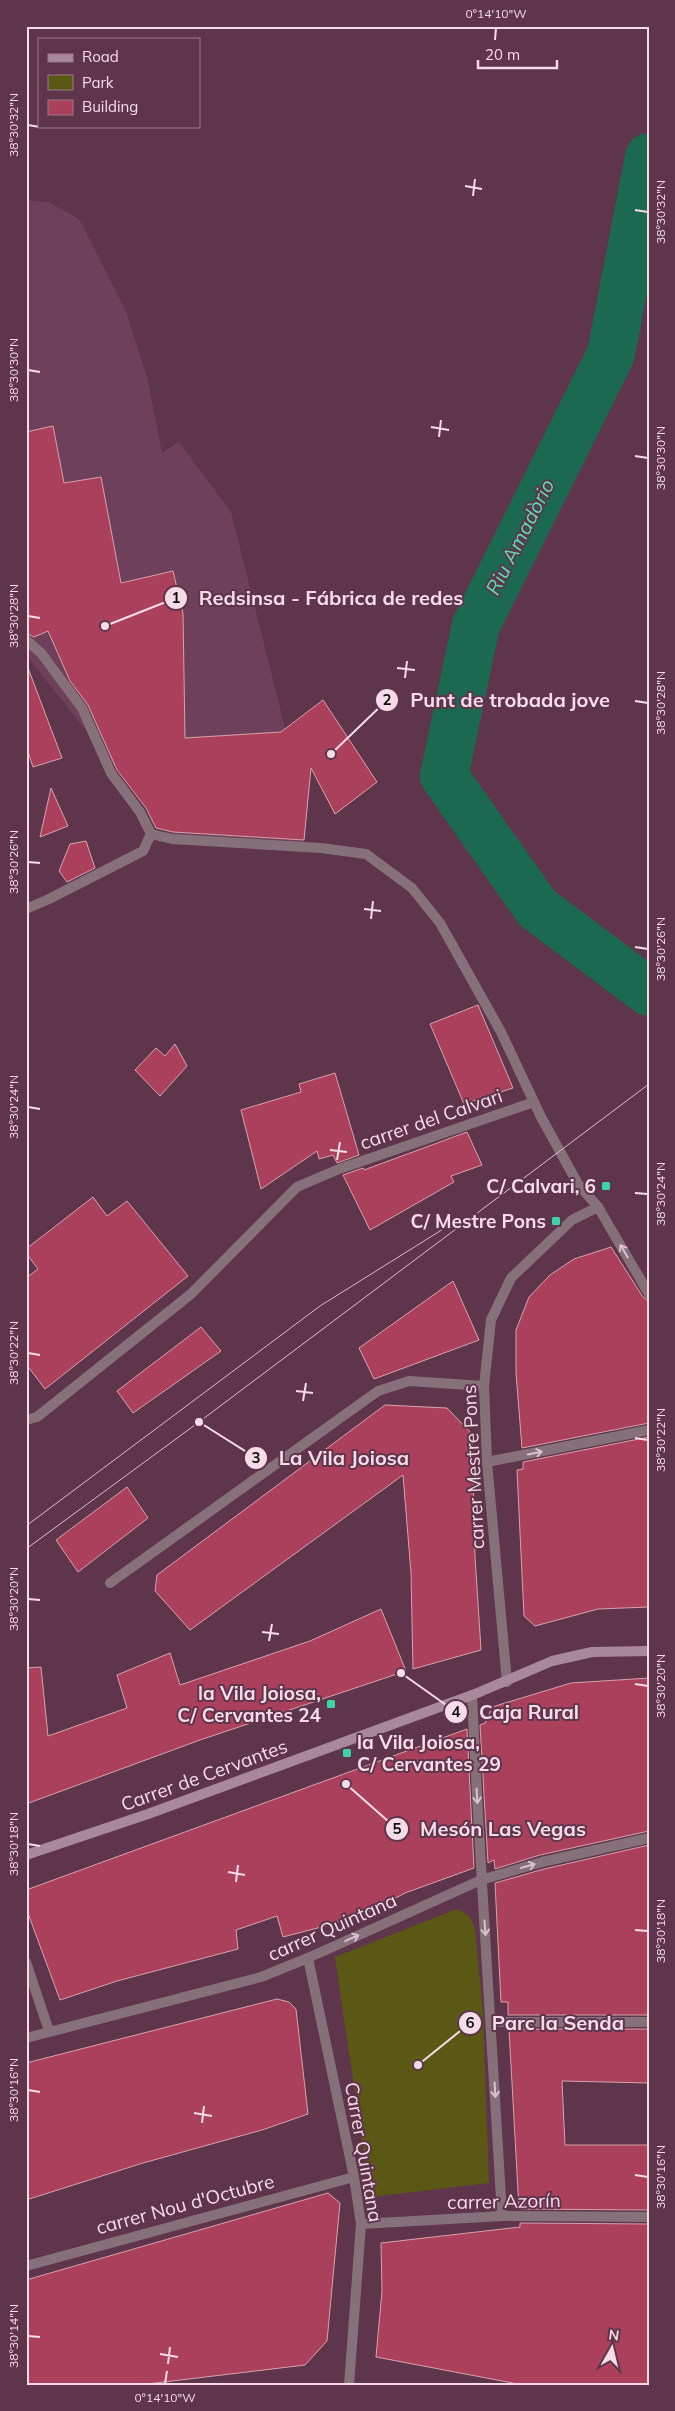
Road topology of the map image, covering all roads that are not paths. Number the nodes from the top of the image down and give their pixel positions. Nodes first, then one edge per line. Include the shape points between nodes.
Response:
1 (26, 640) edge
2 (151, 834) junction
3 (26, 909) edge
4 (534, 1102) junction
5 (598, 1207) junction
6 (649, 1294) edge
7 (484, 1386) junction
8 (26, 1420) edge
9 (649, 1430) edge
10 (487, 1462) junction
11 (110, 1583) dead end
12 (649, 1651) edge
13 (507, 1682) junction
14 (472, 1695) junction
15 (649, 1838) edge
16 (26, 1855) edge
17 (481, 1880) junction
18 (308, 1958) junction
19 (26, 1962) edge
20 (492, 2022) junction
21 (649, 2022) edge
22 (49, 2031) junction
23 (26, 2038) edge
24 (354, 2177) junction
25 (502, 2216) junction
26 (649, 2217) edge
27 (361, 2224) junction
28 (26, 2266) edge
29 (349, 2385) edge

1 - 2 street via 41,653 82,708 111,773 140,812
2 - 3 street via 143,851
2 - 4 street via 172,839 321,848 366,854 412,888 440,923 501,1032
4 - 5 street via 578,1184
4 - 8 street, carrer del Calvari via 339,1169 297,1187 191,1294 37,1417
6 -> 5 street
5 - 7 street, carrer Mestre Pons via 572,1220 511,1278 491,1320
7 - 10 street, carrer Mestre Pons
7 - 11 street via 409,1381 378,1391
10 -> 9 street
10 - 13 street, carrer Mestre Pons
12 - 13 main road, Carrer de Cervantes via 572,1655
13 - 14 main road, Carrer de Cervantes
14 - 16 main road, Carrer de Cervantes via 148,1814
14 -> 17 street
17 -> 15 street, carrer Quintana via 549,1860
18 -> 17 street, carrer Quintana
17 -> 20 street
18 - 22 street, carrer Quintana via 261,1976
18 - 24 street, Carrer Quintana
19 - 22 street
20 - 21 street
20 -> 25 street
22 - 23 street, carrer Quintana
24 - 27 street, Carrer Quintana
24 - 28 street, carrer Nou d'Octubre
25 - 26 street, carrer Azorín
25 - 27 street, carrer Azorín
27 - 29 street, Carrer Quintana

